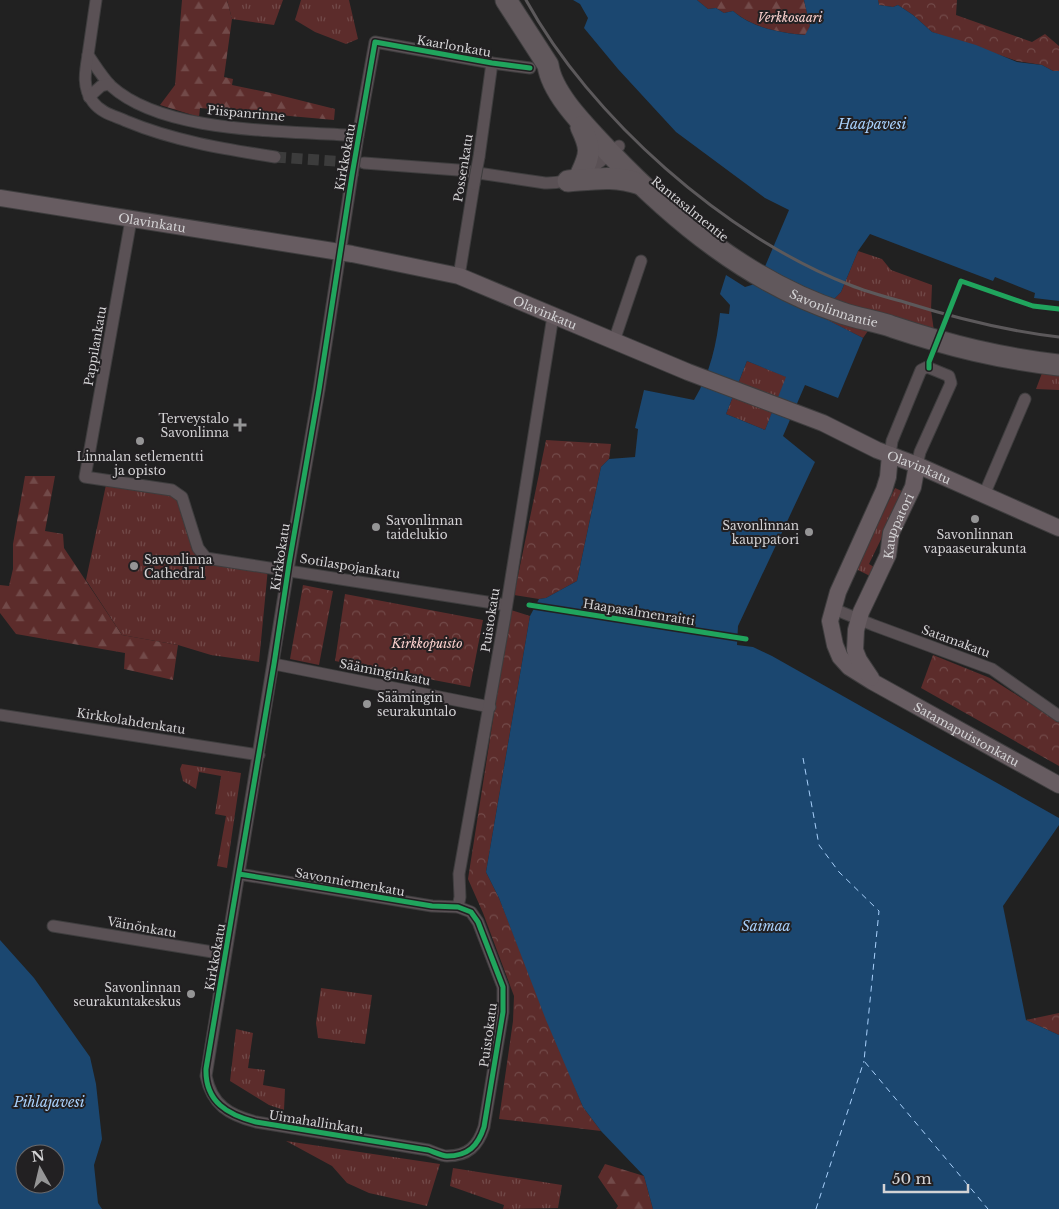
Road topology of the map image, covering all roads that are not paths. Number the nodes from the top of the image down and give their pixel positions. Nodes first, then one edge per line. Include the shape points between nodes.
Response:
1 (96, 0) edge
2 (506, 0) edge
3 (375, 42) joint
4 (88, 52) junction
5 (492, 63) junction
6 (540, 64) junction
7 (109, 84) junction
8 (89, 97) junction
9 (575, 113) junction
10 (358, 136) junction
11 (615, 150) junction
12 (275, 157) tunnel mouth
13 (364, 163) tunnel mouth
14 (574, 178) junction
15 (640, 185) junction
16 (0, 198) edge
17 (131, 220) junction
18 (340, 253) junction
19 (641, 261) dead end
20 (748, 262) junction
21 (459, 276) junction
22 (553, 316) junction
23 (614, 342) junction
24 (1059, 365) edge
25 (1025, 399) dead end
26 (890, 455) junction
27 (917, 465) junction
28 (85, 477) joint
29 (984, 495) junction
30 (1059, 528) edge
31 (288, 570) junction
32 (506, 605) junction
33 (834, 609) junction
34 (859, 620) junction
35 (274, 664) junction
36 (873, 682) junction
37 (490, 706) junction
38 (0, 716) edge
39 (1059, 716) edge
40 (259, 755) junction
41 (1059, 785) edge
42 (239, 874) junction
43 (458, 907) junction
44 (53, 926) dead end
45 (225, 954) junction
46 (206, 1076) joint
47 (445, 1156) joint

1 - 4 street
2 - 6 highway, Rantasalmentie
3 - 5 street, Kaarlonkatu
3 - 10 street, Kirkkokatu
4 - 7 street, Piispanrinne
4 - 8 street via 84,76
5 - 6 street, Kaarlonkatu
5 - 21 street, Possenkatu, bridge
6 - 9 highway, Rantasalmentie
6 - 11 highway, Rantasalmentie via 558,70
7 - 8 street via 101,86
7 - 10 street, Piispanrinne via 136,103 206,125
8 - 12 street via 104,112 188,142
9 - 11 highway, Rantasalmentie
9 - 14 highway via 590,148 588,158
10 - 18 street, Kirkkokatu, bridge
11 - 14 street
11 - 15 highway, Rantasalmentie
11 - 20 highway, Rantasalmentie via 632,160
13 - 14 street via 458,170 545,184
14 - 15 highway via 617,178
15 - 20 highway, Savonlinnantie via 701,236
16 - 17 main road, Olavinkatu
17 - 18 main road, Olavinkatu
17 - 28 street, Pappilankatu
18 - 21 main road, Olavinkatu
18 - 31 street, Kirkkokatu
19 - 23 street
20 - 24 highway, Savonlinnantie via 779,287 921,337 996,356
21 - 22 main road, Olavinkatu
22 - 23 main road, Olavinkatu
22 - 32 street, Puistokatu
23 - 26 main road, Olavinkatu via 823,423
25 - 29 street
26 - 27 main road, Olavinkatu
26 - 27 street, Kauppatori via 892,441 921,370 927,367 949,376 951,383
26 - 33 main road, Kauppatori via 884,490 838,592
27 - 29 main road, Olavinkatu
27 - 34 main road, Kauppatori via 912,487 891,534 888,555
28 - 31 street, Sotilaspojankatu via 172,490 182,497 198,548 206,558
29 - 30 main road, Olavinkatu
31 - 32 street, Sotilaspojankatu
31 - 35 street, Kirkkokatu
32 - 37 street, Puistokatu
33 - 34 street, Satamakatu
33 - 36 main road, Kauppatori via 831,631 840,657 849,668
34 - 36 main road, Kauppatori via 855,650
34 - 39 street, Satamakatu via 992,669
35 - 37 street, Sääminginkatu
35 - 40 street, Kirkkokatu
36 - 41 main road, Satamapuistonkatu
37 - 43 street, Puistokatu via 459,874
38 - 40 street, Kirkkolahdenkatu
40 - 42 street, Kirkkokatu
42 - 43 street, Savonniemenkatu via 432,906
42 - 45 street, Kirkkokatu
43 - 47 street, Puistokatu via 471,912 478,922 502,987 503,1012 480,1139 467,1153
44 - 45 street, Väinönkatu
45 - 46 street, Kirkkokatu
46 - 47 street, Uimahallinkatu via 216,1101 239,1118 428,1150

